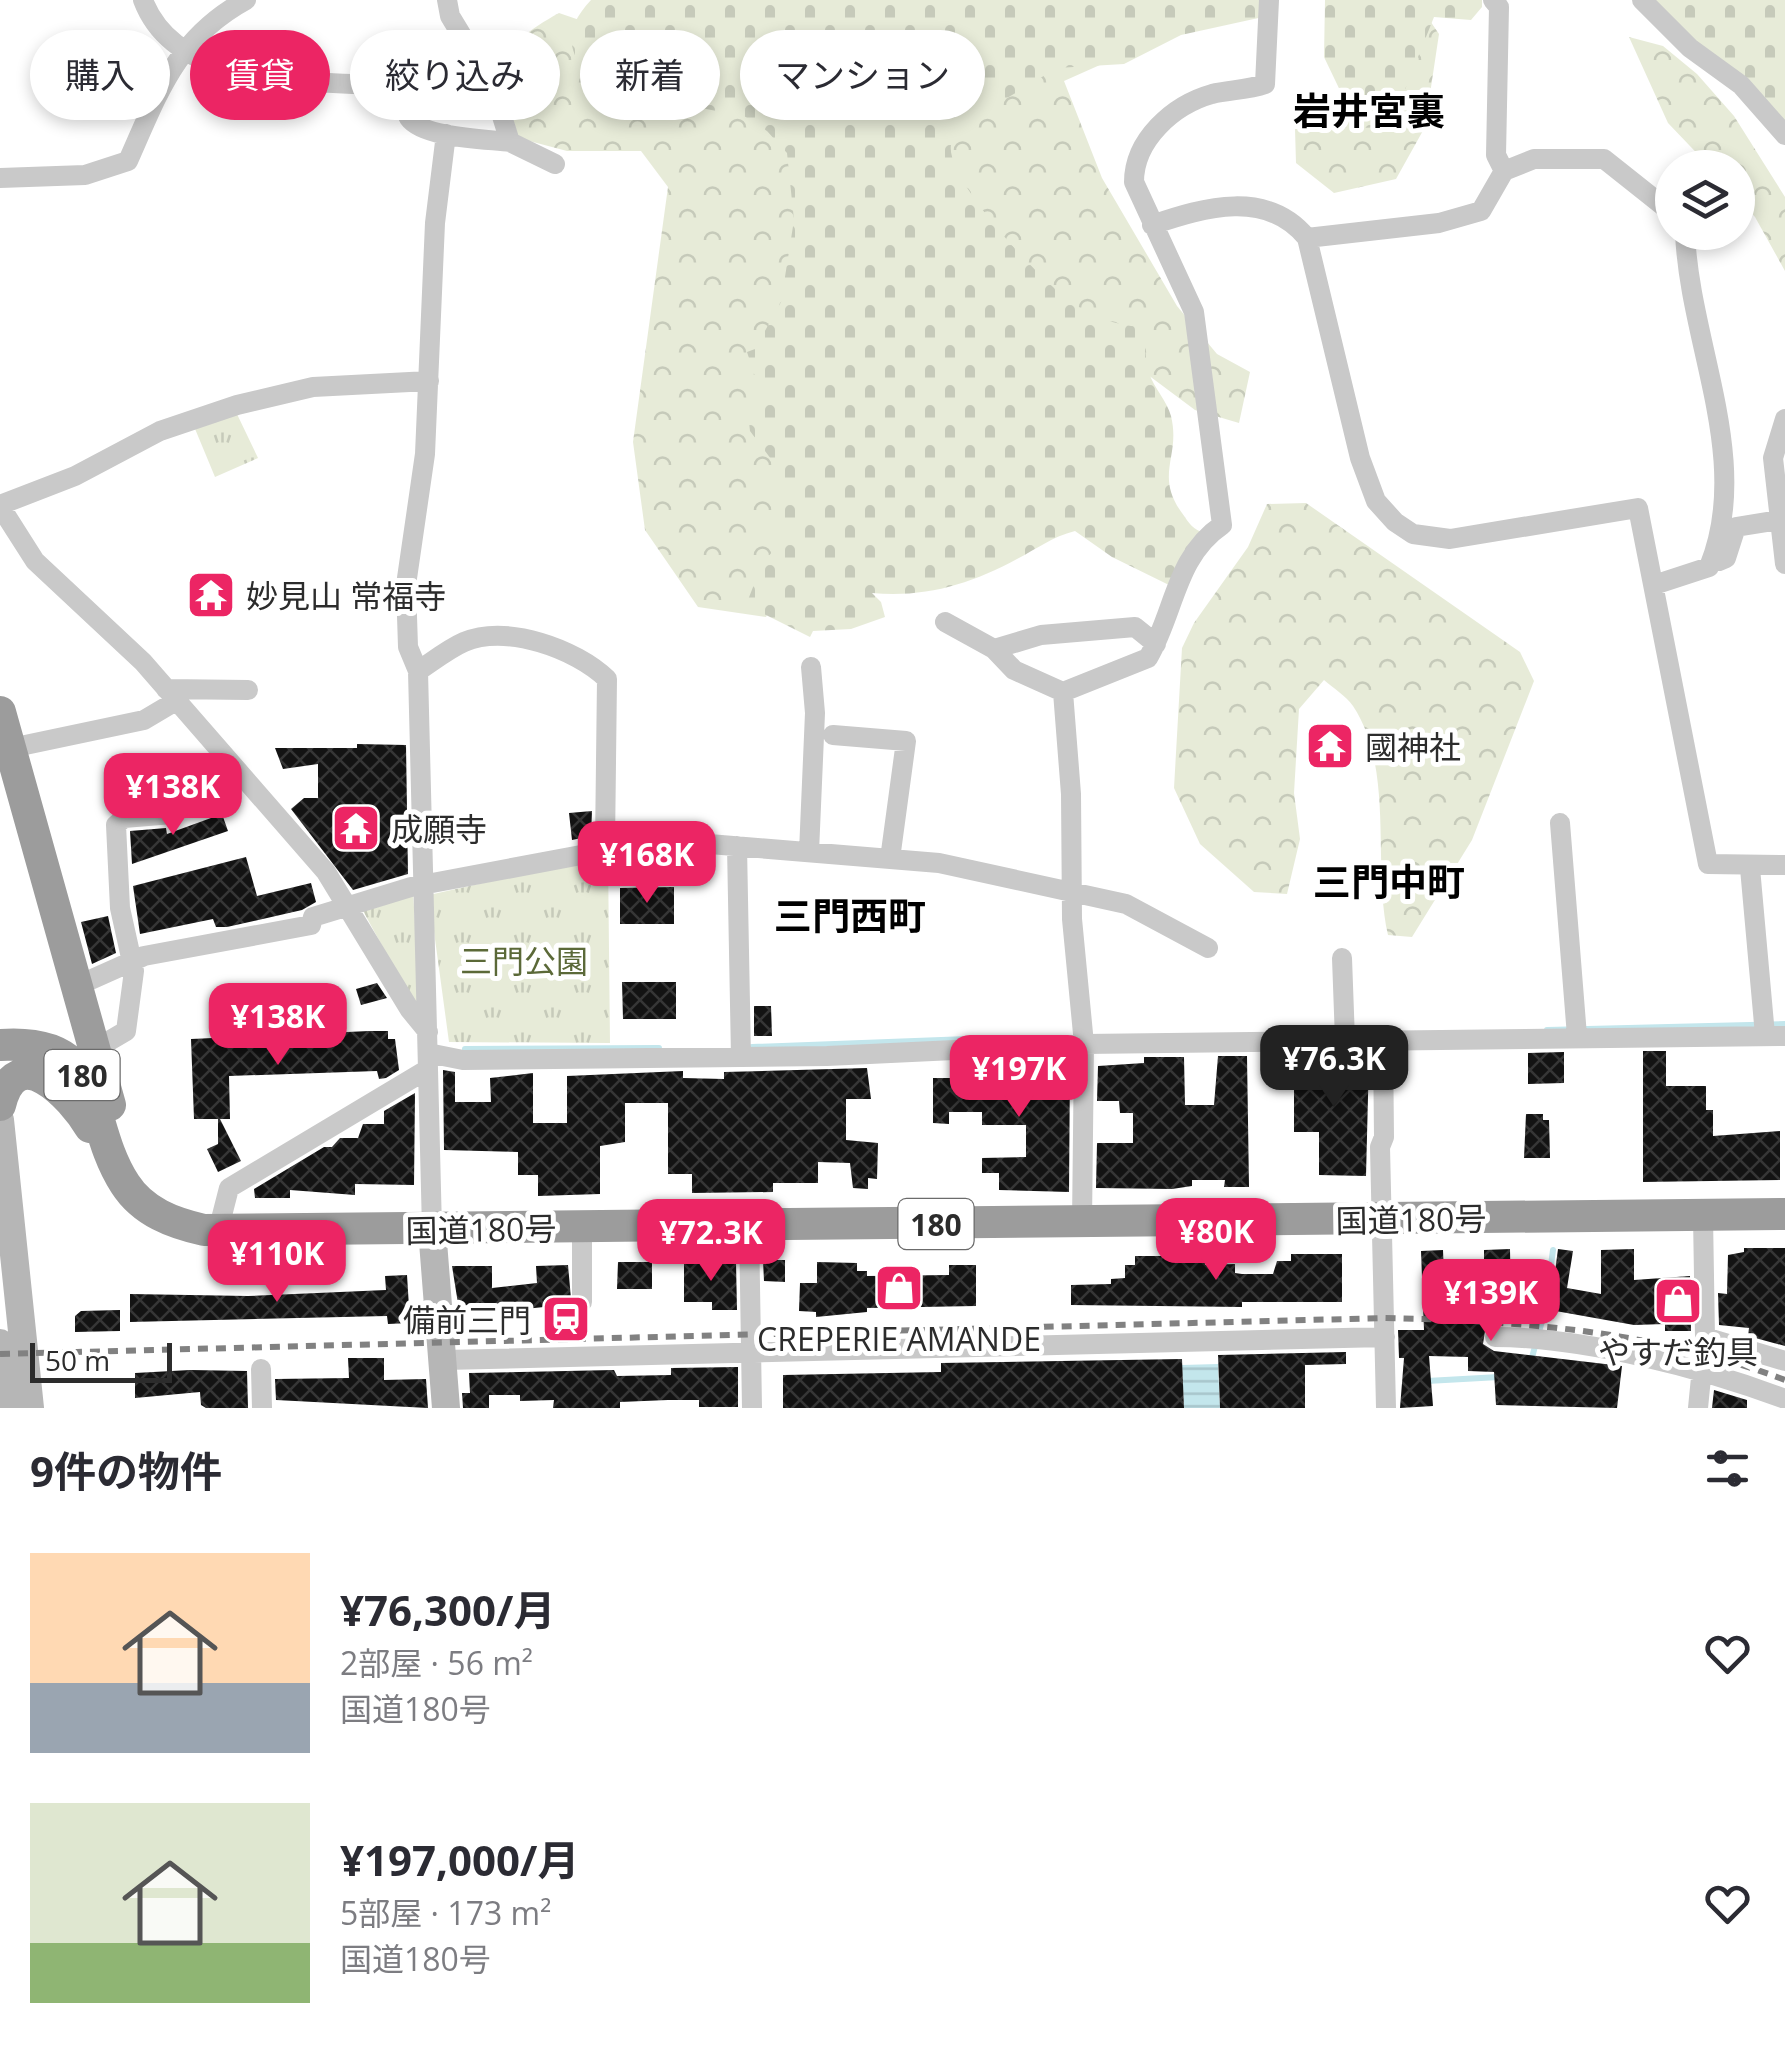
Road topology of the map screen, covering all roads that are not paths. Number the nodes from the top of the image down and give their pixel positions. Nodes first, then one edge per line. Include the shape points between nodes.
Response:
1 (143, 0) edge
2 (246, 0) edge
3 (447, 0) edge
4 (1270, 0) edge
5 (1493, 0) edge
6 (1642, 0) edge
7 (183, 51) junction
8 (446, 134) junction
9 (1785, 135) edge
10 (510, 142) junction
11 (555, 164) dead end
12 (1504, 171) junction
13 (0, 178) edge
14 (1655, 199) edge
15 (1152, 224) junction
16 (1307, 238) junction
17 (1688, 250) edge
18 (429, 381) junction
19 (1785, 418) edge
20 (0, 505) edge
21 (1782, 520) edge
22 (1785, 564) edge
23 (1709, 567) junction
24 (1654, 586) junction
25 (945, 622) dead end
26 (1156, 644) junction
27 (994, 650) junction
28 (810, 667) dead end
29 (418, 671) junction
30 (248, 690) dead end
31 (1063, 692) junction
32 (171, 695) junction
33 (0, 712) edge
34 (833, 734) dead end
35 (11, 748) junction
36 (172, 814) dead end
37 (1560, 823) dead end
38 (605, 845) junction
39 (737, 846) junction
40 (809, 852) junction
41 (890, 859) junction
42 (1785, 865) edge
43 (1750, 868) junction
44 (420, 887) junction
45 (1072, 894) junction
46 (350, 907) junction
47 (1208, 948) dead end
48 (1342, 958) dead end
49 (133, 960) junction
50 (79, 985) junction
51 (1577, 1029) junction
52 (1769, 1029) edge
53 (1345, 1034) junction
54 (1383, 1040) junction
55 (1084, 1044) junction
56 (0, 1045) edge
57 (97, 1048) junction
58 (428, 1051) junction
59 (741, 1057) junction
60 (0, 1105) edge
61 (0, 1120) edge
62 (114, 1164) junction
63 (1785, 1214) edge
64 (1702, 1216) junction
65 (1383, 1219) junction
66 (1082, 1223) junction
67 (750, 1225) junction
68 (582, 1228) junction
69 (432, 1230) junction
70 (218, 1231) junction
71 (582, 1302) dead end
72 (1385, 1337) junction
73 (1495, 1337) dead end
74 (1704, 1337) junction
75 (0, 1343) edge
76 (751, 1354) junction
77 (445, 1360) junction
78 (1785, 1361) edge
79 (262, 1369) dead end
80 (1699, 1371) junction
81 (2, 1378) edge
82 (1785, 1399) edge
83 (7, 1408) edge
84 (30, 1408) edge
85 (262, 1408) edge
86 (446, 1408) edge
87 (752, 1408) edge
88 (1386, 1408) edge
89 (1698, 1408) edge

1 - 7 street via 158,33
2 - 7 street
3 - 10 street via 493,87
4 - 15 street via 1265,84 1184,105 1144,145 1134,182
5 - 12 street via 1500,7 1496,154
6 - 9 street via 1690,48 1741,85
7 - 8 street via 236,74 402,87 408,117
7 - 13 street via 167,70 128,161 85,176
8 - 10 street
8 - 18 street via 434,223
10 - 11 street
12 - 14 street via 1534,159 1604,159
12 - 16 street via 1481,211 1440,223
15 - 16 street via 1198,210 1250,206 1274,210
15 - 26 street via 1194,312 1222,525 1200,542 1183,569
16 - 24 street via 1360,458 1376,501 1395,522 1413,534 1450,540 1638,508
17 - 23 street via 1727,483
18 - 20 street via 314,387 237,405 160,431 75,476
18 - 29 street via 406,603 408,647
19 - 21 street via 1773,458
20 - 32 street via 34,561
21 - 22 street
21 - 23 street via 1736,527 1726,558
23 - 24 street
24 - 43 street via 1708,864 1741,862
25 - 27 street
26 - 27 street via 1135,627 1041,635
26 - 31 street via 1144,662
27 - 31 street via 1014,670
28 - 40 street
29 - 38 street via 478,638 540,640 587,659 607,679
29 - 44 street
30 - 32 street
31 - 45 street
32 - 35 street via 144,720
32 - 46 street
33 - 35 highway
34 - 41 street via 906,742
35 - 50 highway
36 - 49 street via 124,818 116,825 120,908
37 - 51 street
38 - 39 street via 661,840
38 - 44 street via 597,852
39 - 40 street
39 - 59 street
40 - 41 street
41 - 45 street via 939,863
42 - 43 street
43 - 52 street
44 - 46 street
44 - 58 street
45 - 47 street via 1126,904
45 - 55 street
46 - 49 street via 313,917 310,924
46 - 58 street
48 - 53 street
49 - 50 street
49 - 57 street via 126,1031
50 - 57 highway
51 - 52 street
51 - 54 street
53 - 54 street
53 - 55 street
54 - 65 street
55 - 59 street
55 - 66 street
56 - 62 highway, 国道180号 / 180 via 53,1048 75,1064
57 - 62 highway
58 - 59 street via 463,1060
58 - 69 street
58 - 70 street via 229,1188
60 - 62 highway via 20,1078 51,1080 66,1091
61 - 84 main road
62 - 70 highway, 国道180号 / 180 via 146,1208 173,1224
63 - 64 highway, 国道180号 / 180
64 - 65 highway, 国道180号 / 180
64 - 74 street
65 - 66 highway, 国道180号 / 180
65 - 72 street
66 - 67 highway, 国道180号 / 180
67 - 68 highway, 国道180号 / 180
67 - 76 street
68 - 69 highway, 国道180号 / 180
68 - 71 street
69 - 70 highway, 国道180号 / 180
69 - 77 main road
72 - 76 street
72 - 88 street
73 - 80 street
74 - 78 street
74 - 80 street
75 - 81 main road
76 - 77 street
76 - 87 street
77 - 86 main road
79 - 85 street
80 - 82 street
80 - 89 street
81 - 83 main road

